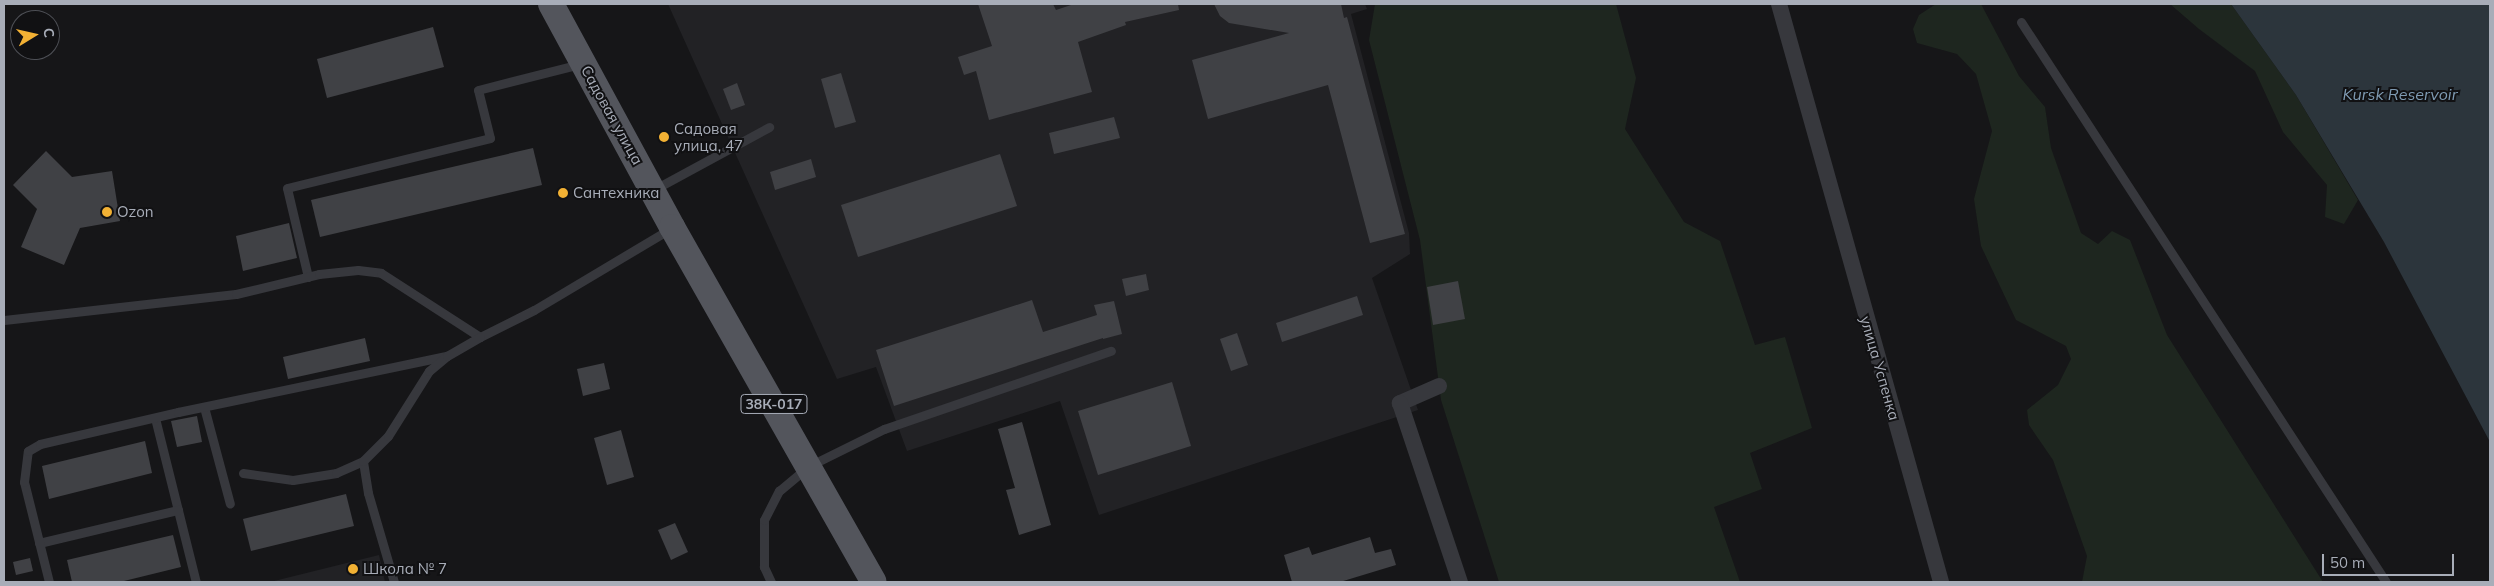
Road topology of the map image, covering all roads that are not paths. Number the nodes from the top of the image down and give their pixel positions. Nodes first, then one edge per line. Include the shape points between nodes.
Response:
1 (551, 4) edge
2 (1779, 4) edge
3 (2021, 22) dead end
4 (583, 64) junction
5 (769, 127) dead end
6 (652, 190) junction
7 (672, 227) junction
8 (308, 276) junction
9 (4, 320) edge
10 (480, 337) junction
11 (1111, 351) dead end
12 (447, 356) junction
13 (1440, 386) dead end
14 (204, 407) junction
15 (155, 418) junction
16 (363, 461) junction
17 (809, 466) junction
18 (243, 473) dead end
19 (230, 504) dead end
20 (178, 510) junction
21 (39, 543) junction
22 (48, 582) edge
23 (196, 582) edge
24 (394, 582) edge
25 (770, 582) edge
26 (874, 582) edge
27 (1460, 582) edge
28 (1941, 582) edge
29 (2386, 582) edge

1 - 4 main road, Садовая улица / 38К-017
2 - 28 street, улица Успенка
3 - 29 lane
4 - 6 main road, Садовая улица / 38К-017
4 - 8 lane via 478,90 490,138 287,188
5 - 6 lane
6 - 7 main road, Садовая улица / 38К-017
7 - 10 lane via 534,310
7 - 17 main road, 38К-017
8 - 9 lane via 236,294
8 - 10 lane via 358,270 381,273
10 - 12 lane
11 - 17 lane via 884,429
12 - 14 lane
12 - 16 lane via 429,371 388,436
13 - 27 street via 1400,404
14 - 15 lane
14 - 19 lane
15 - 20 lane
15 - 21 lane via 40,444 28,451 24,482
16 - 18 lane via 336,473 293,480
16 - 24 lane via 368,492
17 - 25 lane via 779,491 764,520 764,567
17 - 26 main road, 38К-017
20 - 21 lane
20 - 23 lane
21 - 22 lane

